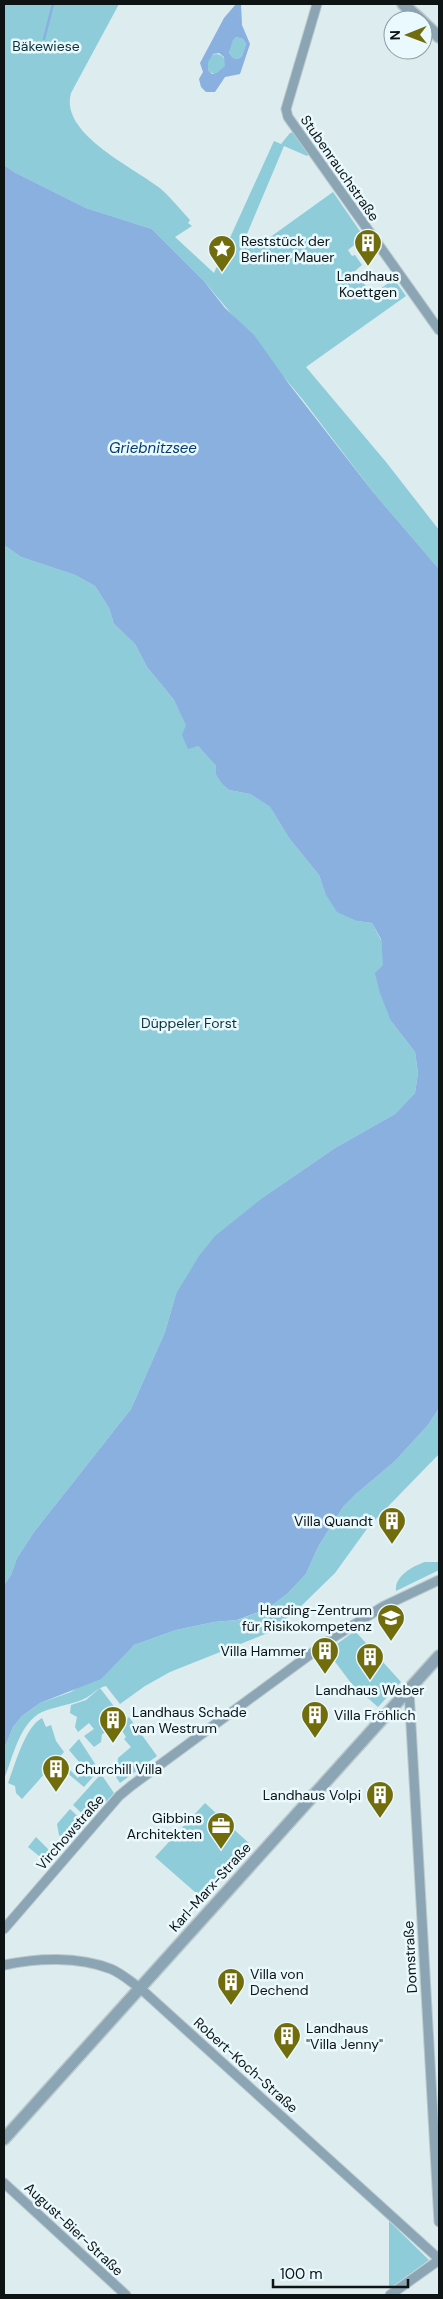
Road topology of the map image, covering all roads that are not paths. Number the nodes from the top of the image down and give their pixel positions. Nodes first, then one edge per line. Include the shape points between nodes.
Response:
1 (317, 4) edge
2 (439, 330) edge
3 (439, 1580) edge
4 (439, 1656) edge
5 (409, 1690) junction
6 (4, 1928) edge
7 (4, 1965) edge
8 (140, 1988) junction
9 (4, 2139) edge
10 (438, 2167) edge
11 (4, 2183) edge
12 (439, 2222) edge
13 (439, 2260) edge
14 (126, 2295) edge
15 (390, 2295) edge

1 - 2 street, Stubenrauchstraße via 286,109 288,117
3 - 6 street, Virchowstraße via 384,1606 334,1637 131,1786
4 - 5 street, Karl-Marx-Straße
5 - 8 street, Karl-Marx-Straße
5 - 10 street, Domstraße
7 - 8 street, Robert-Koch-Straße via 52,1959 84,1963 111,1969
8 - 9 street, Karl-Marx-Straße
8 - 13 street, Robert-Koch-Straße
10 - 12 street, Domstraße
11 - 14 street, August-Bier-Straße
13 - 15 street

